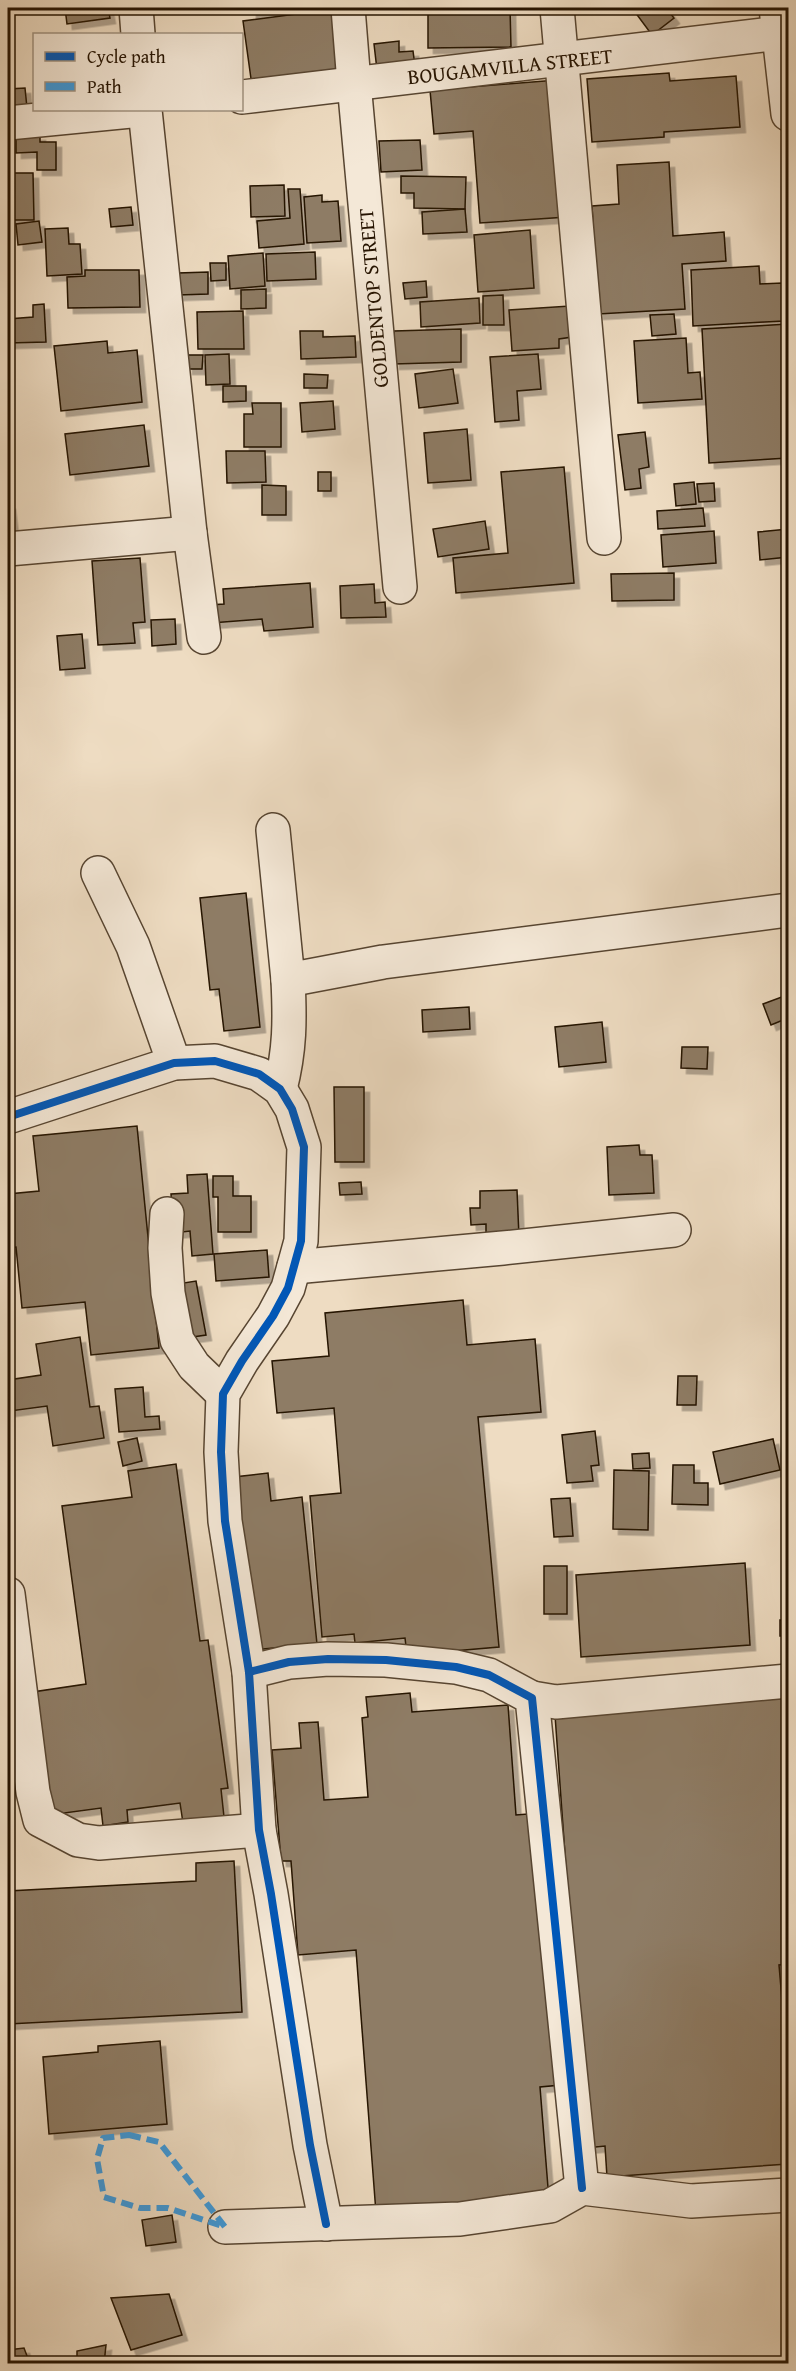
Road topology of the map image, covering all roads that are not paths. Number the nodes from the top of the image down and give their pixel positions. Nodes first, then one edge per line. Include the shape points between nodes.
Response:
1 (136, 8) edge
2 (348, 8) edge
3 (557, 8) edge
4 (778, 20) edge
5 (138, 33) edge
6 (562, 61) junction
7 (354, 83) junction
8 (243, 97) edge
9 (133, 111) edge
10 (143, 111) edge
11 (789, 114) edge
12 (8, 123) edge
13 (190, 533) junction
14 (604, 538) dead end
15 (8, 549) edge
16 (400, 587) dead end
17 (204, 637) dead end
18 (273, 830) dead end
19 (98, 873) dead end
20 (789, 910) edge
21 (288, 980) junction
22 (174, 1063) junction
23 (280, 1089) junction
24 (8, 1118) edge
25 (167, 1214) dead end
26 (674, 1230) dead end
27 (294, 1267) junction
28 (223, 1394) junction
29 (8, 1594) edge
30 (249, 1672) junction
31 (789, 1681) edge
32 (532, 1698) junction
33 (259, 1830) junction
34 (582, 2188) junction
35 (789, 2195) edge
36 (326, 2224) junction
37 (225, 2227) dead end

1 - 5 street
2 - 7 street, GOLDENTOP STREET
3 - 6 street
4 - 6 street, BOUGAMVILLA STREET
4 - 11 street
6 - 7 street, BOUGAMVILLA STREET
6 - 14 street
7 - 8 street, BOUGAMVILLA STREET
7 - 16 street, GOLDENTOP STREET
9 - 12 street
10 - 13 street
13 - 15 street
13 - 17 street
18 - 21 street
19 - 22 street via 132,946
20 - 21 street via 383,962
21 - 23 street via 290,1034
22 - 23 street via 215,1061 259,1074
22 - 24 street
23 - 27 street via 292,1109 303,1147 301,1241
25 - 28 street via 168,1293 177,1340 194,1366
26 - 27 street
27 - 28 street via 273,1316
28 - 30 street via 225,1521
29 - 33 street via 33,1792 40,1820 78,1840 99,1843
30 - 32 street via 290,1662 386,1660 489,1674
30 - 33 street
31 - 32 street via 556,1702
32 - 34 street
33 - 36 street
34 - 35 street via 691,2201
34 - 36 street via 550,2206 460,2219
36 - 37 street

